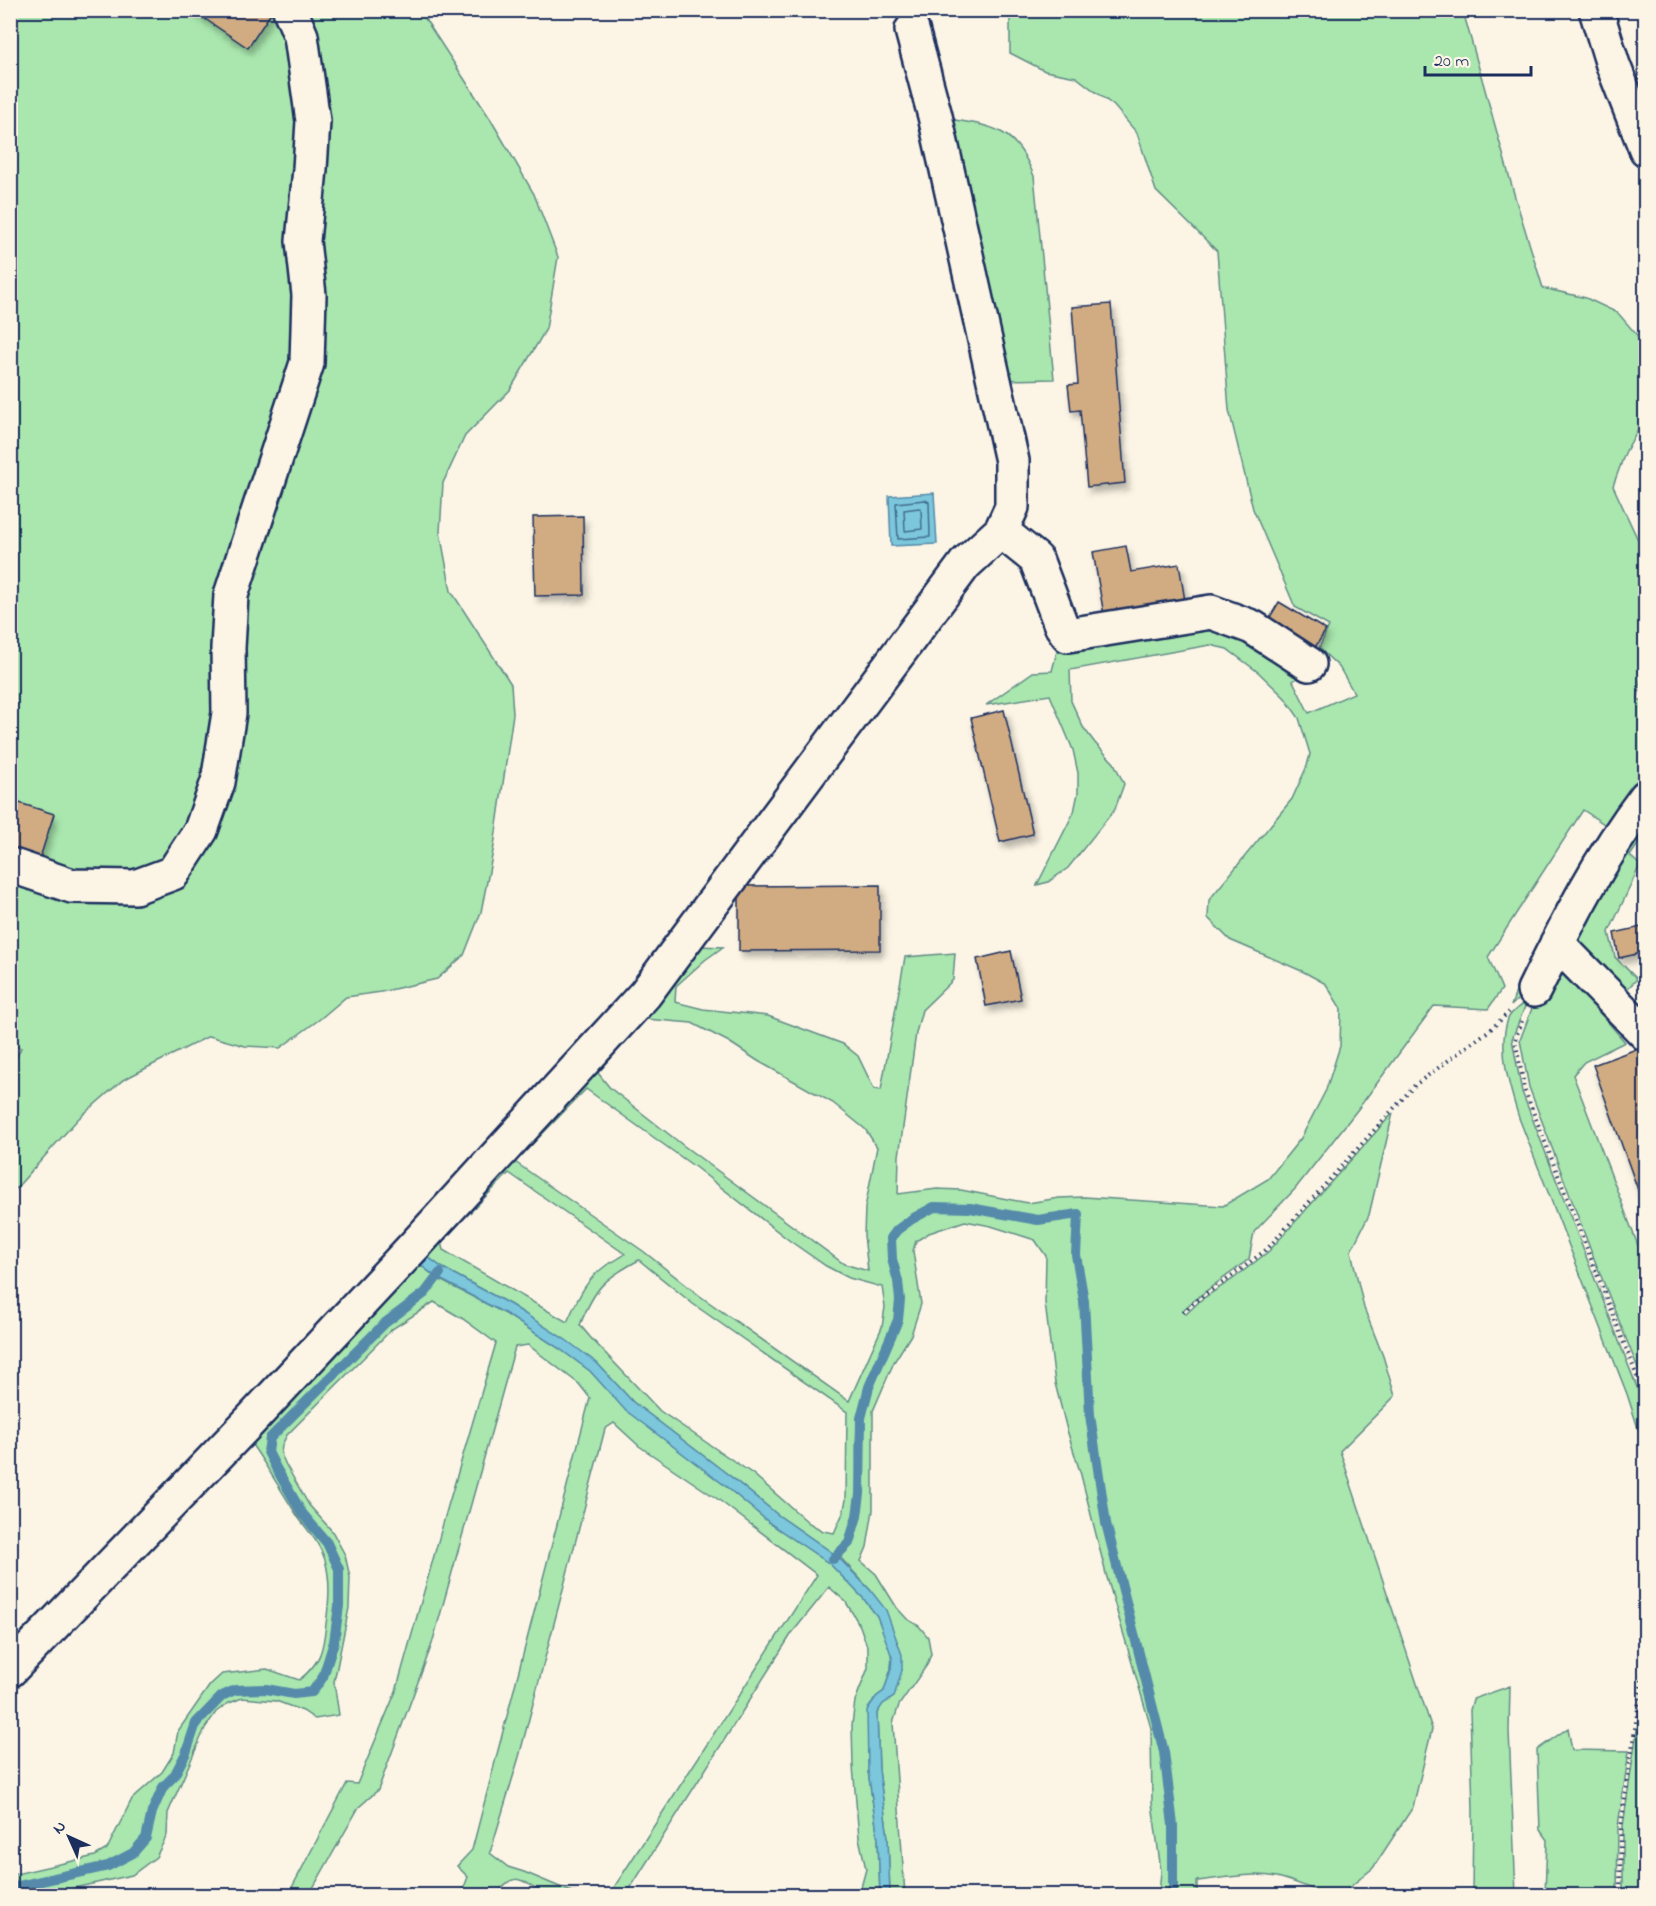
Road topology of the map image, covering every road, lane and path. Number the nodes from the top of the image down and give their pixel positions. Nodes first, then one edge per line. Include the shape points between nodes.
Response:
1 (290, 10) edge
2 (1596, 10) edge
3 (912, 30) dead end
4 (1646, 149) edge
5 (1001, 531) junction
6 (1309, 664) dead end
7 (1646, 797) edge
8 (10, 865) edge
9 (1557, 943) junction
10 (1534, 990) junction
11 (1646, 1034) edge
12 (1184, 1312) dead end
13 (1646, 1399) edge
14 (1646, 1586) edge
15 (10, 1670) edge
16 (1620, 1896) edge

1 - 8 street via 301,36 313,121 303,241 309,295 307,363 231,595 229,714 218,782 201,830 173,873 135,887 72,886
2 - 4 street
3 - 5 street via 1012,461 1012,507
5 - 6 street via 1036,559 1068,635 1211,612 1252,627
5 - 15 street via 965,564 645,994 251,1420
7 - 9 street via 1598,865
9 - 10 street
9 - 11 street
10 - 12 path via 1491,1029 1415,1085 1267,1249
10 - 13 path via 1515,1040 1525,1091
14 - 16 path via 1642,1606 1643,1673 1621,1826

